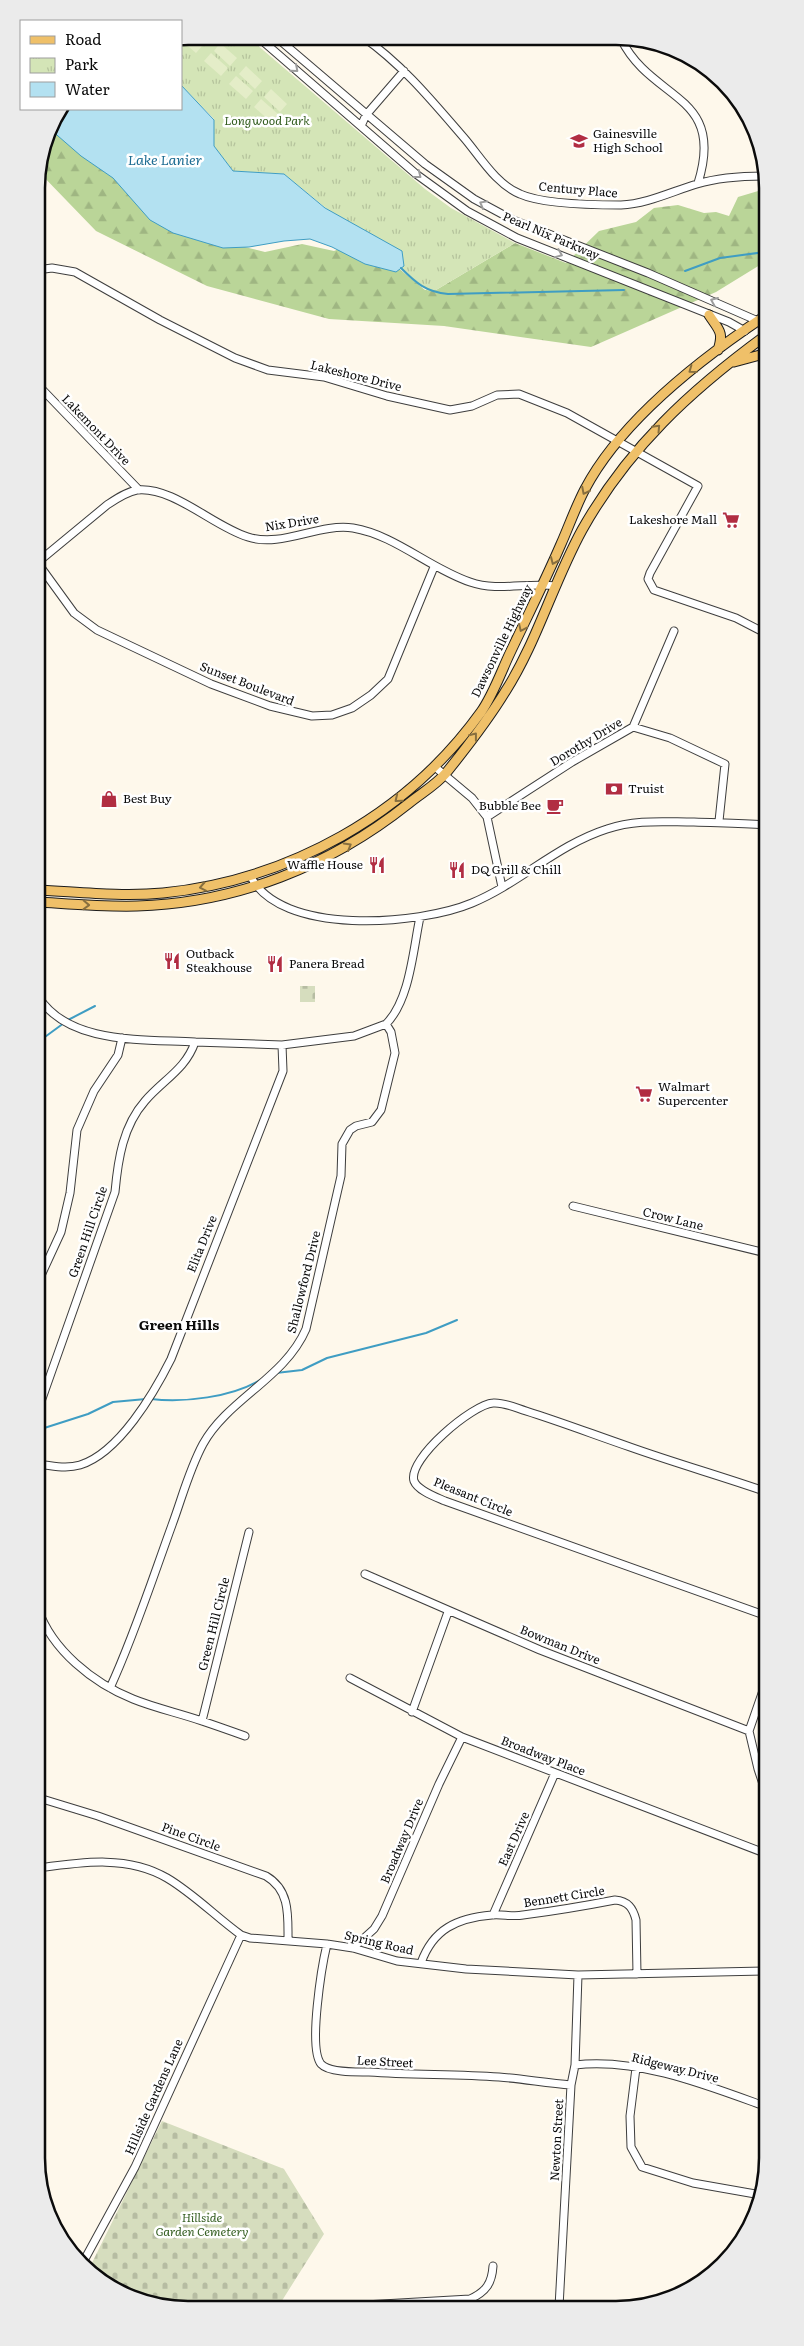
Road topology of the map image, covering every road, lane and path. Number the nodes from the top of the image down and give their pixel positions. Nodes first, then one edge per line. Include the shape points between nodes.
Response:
1 (267, 45) edge
2 (285, 45) edge
3 (373, 45) edge
4 (624, 45) edge
5 (404, 71) junction
6 (366, 115) junction
7 (361, 126) junction
8 (758, 176) edge
9 (698, 183) junction
10 (45, 269) edge
11 (708, 315) junction
12 (759, 319) edge
13 (759, 323) edge
14 (745, 331) junction
15 (759, 338) edge
16 (759, 343) edge
17 (718, 351) junction
18 (759, 355) edge
19 (729, 364) junction
20 (45, 392) edge
21 (618, 441) junction
22 (635, 452) junction
23 (139, 490) junction
24 (45, 555) edge
25 (434, 567) junction
26 (45, 573) edge
27 (543, 584) junction
28 (556, 586) junction
29 (759, 630) edge
30 (674, 631) dead end
31 (633, 727) junction
32 (435, 767) junction
33 (445, 774) junction
34 (487, 817) junction
35 (719, 821) junction
36 (759, 824) edge
37 (250, 875) junction
38 (256, 886) junction
39 (502, 887) junction
40 (45, 890) edge
41 (45, 902) edge
42 (420, 917) junction
43 (45, 1005) edge
44 (386, 1024) junction
45 (122, 1038) junction
46 (195, 1042) junction
47 (282, 1045) junction
48 (573, 1206) dead end
49 (759, 1251) edge
50 (45, 1267) edge
51 (45, 1390) edge
52 (45, 1465) edge
53 (759, 1490) edge
54 (249, 1532) dead end
55 (365, 1574) dead end
56 (448, 1612) junction
57 (759, 1613) edge
58 (45, 1624) edge
59 (350, 1678) dead end
60 (110, 1688) junction
61 (759, 1702) edge
62 (412, 1712) junction
63 (202, 1720) junction
64 (749, 1731) junction
65 (246, 1736) dead end
66 (462, 1737) junction
67 (759, 1772) edge
68 (555, 1773) junction
69 (45, 1800) edge
70 (759, 1851) edge
71 (45, 1867) edge
72 (493, 1915) junction
73 (241, 1935) junction
74 (288, 1940) junction
75 (327, 1944) junction
76 (354, 1948) junction
77 (421, 1964) junction
78 (759, 1971) edge
79 (637, 1974) junction
80 (578, 1975) junction
81 (575, 2065) junction
82 (636, 2068) junction
83 (571, 2085) junction
84 (759, 2104) edge
85 (754, 2194) edge
86 (86, 2257) edge
87 (493, 2266) dead end
88 (473, 2301) edge
89 (559, 2301) edge

1 -> 7 street, Pearl Nix Parkway
2 - 6 street, Pearl Nix Parkway
3 - 5 street, Century Place
4 - 9 street via 640,68 690,108 698,120 704,133 705,147
5 - 6 street
5 - 9 street, Century Place via 497,179 518,194 566,202 623,205
6 - 7 street
12 -> 6 street, Pearl Nix Parkway via 513,220 451,184
7 -> 11 street, Pearl Nix Parkway via 416,174 488,223 517,238
8 - 9 street, Century Place via 736,176
10 - 21 street, Lakeshore Drive via 76,272 160,320 235,358 268,370 324,377 450,410 472,406 497,395 519,394 567,413
11 - 14 street, Pearl Nix Parkway
11 - 17 main road via 720,329
13 - 14 main road, Dawsonville Highway
14 - 15 main road, Pearl Nix Parkway
14 - 17 main road, Dawsonville Highway
16 - 19 main road, Dawsonville Highway
17 -> 21 main road, Dawsonville Highway via 667,390
18 - 19 main road
22 -> 19 main road, Dawsonville Highway via 678,405
20 - 23 street, Lakemont Drive
21 - 22 street, Lakeshore Drive
21 -> 27 main road, Dawsonville Highway via 586,488
22 - 28 main road, Dawsonville Highway via 602,497
22 - 29 street, Lakeshore Drive via 698,486 650,573 650,585 654,590 736,618
23 - 24 street via 107,505
23 - 25 street, Nix Drive via 179,501 248,537 271,539 338,527 353,528 378,536
25 - 26 street, Sunset Boulevard via 388,679 352,708 312,716 270,706 211,684 98,630 74,613
25 - 27 street, Nix Drive via 484,586
27 - 28 street, Nix Drive
27 -> 32 main road, Dawsonville Highway via 482,710
33 -> 28 main road, Dawsonville Highway via 505,693 522,664
30 - 31 street, Dorothy Drive
31 - 34 street, Dorothy Drive
31 - 35 street via 670,738 726,764
32 - 33 street
32 -> 37 main road, Dawsonville Highway via 383,811 356,828 309,853
33 - 34 street
38 -> 33 main road, Dawsonville Highway via 309,867 364,837
34 - 39 street
35 - 36 street
35 - 39 street via 651,821 609,828 563,848
37 - 38 street
37 -> 40 main road, Dawsonville Highway via 163,893
41 -> 38 main road, Dawsonville Highway via 137,906 196,901
38 - 42 street via 287,907 324,918 383,920
39 - 42 street via 452,911
42 - 44 street via 403,998 396,1014
43 - 45 street via 56,1018 80,1031
44 - 47 street via 354,1036
44 - 60 street, Shallowford Drive via 395,1052 381,1110 372,1122 350,1130 342,1144 341,1176 303,1336 280,1366 225,1417 204,1443
45 - 46 street
45 - 50 street via 118,1055 94,1091 77,1130 70,1193 61,1232
46 - 47 street
46 - 51 street, Green Hill Circle via 186,1061 144,1102 131,1122 118,1160 115,1192
47 - 52 street, Elita Drive via 283,1072 171,1359 156,1389 117,1439 94,1458 68,1467
48 - 49 street, Crow Lane
53 - 57 street, Pleasant Circle via 547,1417 493,1403 474,1410 450,1428 417,1463 414,1472 414,1481 419,1487 445,1501
54 - 63 street, Green Hill Circle
55 - 56 street, Bowman Drive
56 - 62 street
56 - 64 street, Bowman Drive
58 - 60 street via 72,1660
59 - 62 street
60 - 63 street via 152,1706
61 - 64 street
62 - 66 street, Broadway Place
63 - 65 street
64 - 67 street
66 - 68 street, Broadway Place
66 - 76 street, Broadway Drive via 382,1916 374,1929
68 - 70 street, Broadway Place
68 - 72 street, East Drive
69 - 74 street, Pine Circle via 275,1881 285,1896 288,1908
71 - 73 street, Spring Road via 102,1861 150,1870 167,1878
72 - 77 street, Bennett Circle via 446,1928 432,1939
72 - 79 street, Bennett Circle via 520,1916 622,1901 629,1905 636,1920
73 - 74 street, Spring Road
73 - 86 street, Hillside Gardens Lane via 135,2167
74 - 75 street, Spring Road
75 - 76 street, Spring Road
75 - 83 street, Lee Street via 318,1992 316,2049 320,2063 325,2067 390,2074 499,2077
76 - 77 street, Spring Road via 397,1961
77 - 80 street, Spring Road
78 - 79 street, Spring Road
79 - 80 street, Spring Road
80 - 81 street, Newton Street
81 - 82 street, Ridgeway Drive via 594,2063
81 - 83 street, Newton Street
82 - 84 street, Ridgeway Drive via 680,2078
82 - 85 street via 630,2116 631,2146 642,2167 693,2184
83 - 89 street, Newton Street
87 - 88 street via 492,2279

